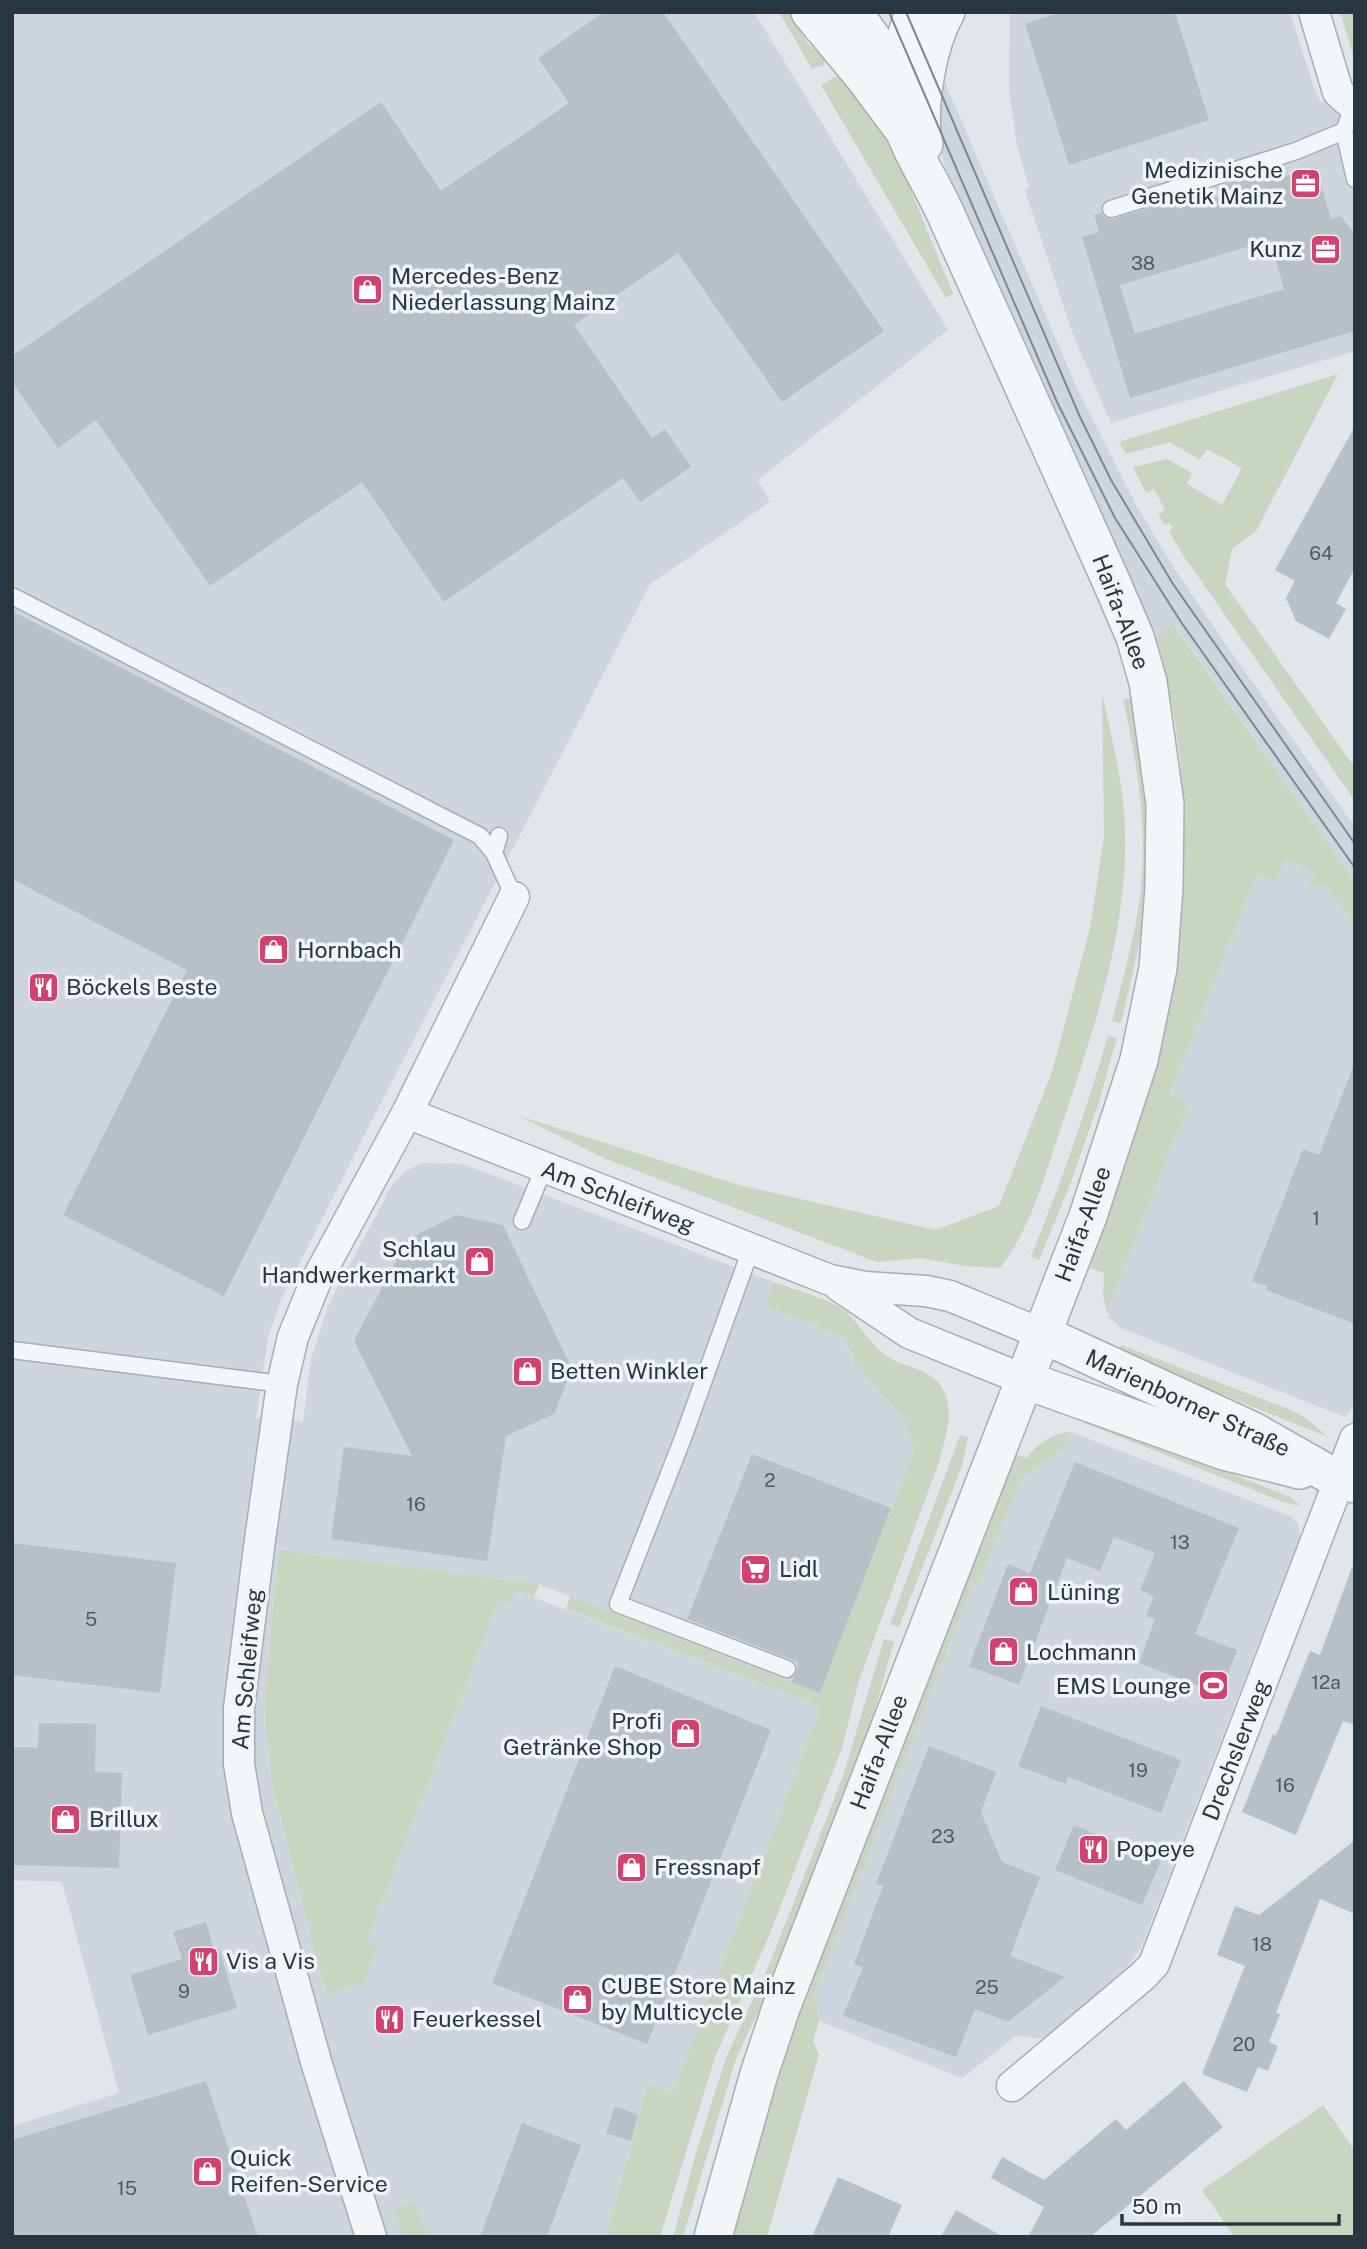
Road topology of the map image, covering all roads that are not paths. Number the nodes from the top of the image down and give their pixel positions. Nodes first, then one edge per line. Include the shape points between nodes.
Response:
1 (1314, 12) edge
2 (829, 18) edge
3 (914, 35) edge
4 (1350, 115) edge
5 (912, 133) junction
6 (1355, 179) edge
7 (1111, 209) dead end
8 (12, 596) edge
9 (499, 836) dead end
10 (494, 853) junction
11 (514, 897) joint
12 (407, 1113) junction
13 (544, 1168) junction
14 (522, 1221) dead end
15 (751, 1249) junction
16 (830, 1280) junction
17 (1042, 1334) junction
18 (12, 1350) edge
19 (1025, 1380) junction
20 (282, 1384) junction
21 (1355, 1439) edge
22 (1342, 1479) edge
23 (788, 1669) dead end
24 (1012, 2086) dead end
25 (370, 2237) edge
26 (713, 2237) edge

1 - 4 street via 1338,92
2 - 3 street via 852,42
2 - 5 street via 864,77
3 - 5 street
3 - 5 street, Haifa-Allee via 928,66
4 - 6 lane
4 - 7 lane via 1304,149
5 - 17 street, Haifa-Allee via 1135,637 1150,694 1165,804 1158,968 1139,1060 1088,1216
8 - 10 lane via 480,836
9 - 10 lane
10 - 11 lane
11 - 12 street, Am Schleifweg
12 - 13 street, Am Schleifweg
12 - 20 street, Am Schleifweg via 306,1303
13 - 14 lane
13 - 15 street, Am Schleifweg
15 - 16 street, Am Schleifweg
15 - 23 lane via 618,1604
16 - 17 street, Am Schleifweg via 950,1296
16 - 19 street, Am Schleifweg via 909,1334
17 - 19 street, Haifa-Allee
17 - 22 street, Marienborner Straße via 1253,1431
18 - 20 lane
19 - 22 street, Marienborner Straße via 1224,1451
19 - 26 street, Haifa-Allee via 781,2008
20 - 25 street, Am Schleifweg via 239,1708 239,1764 251,1827
21 - 22 street, Drechslerweg
22 - 24 street, Drechslerweg via 1154,1964

